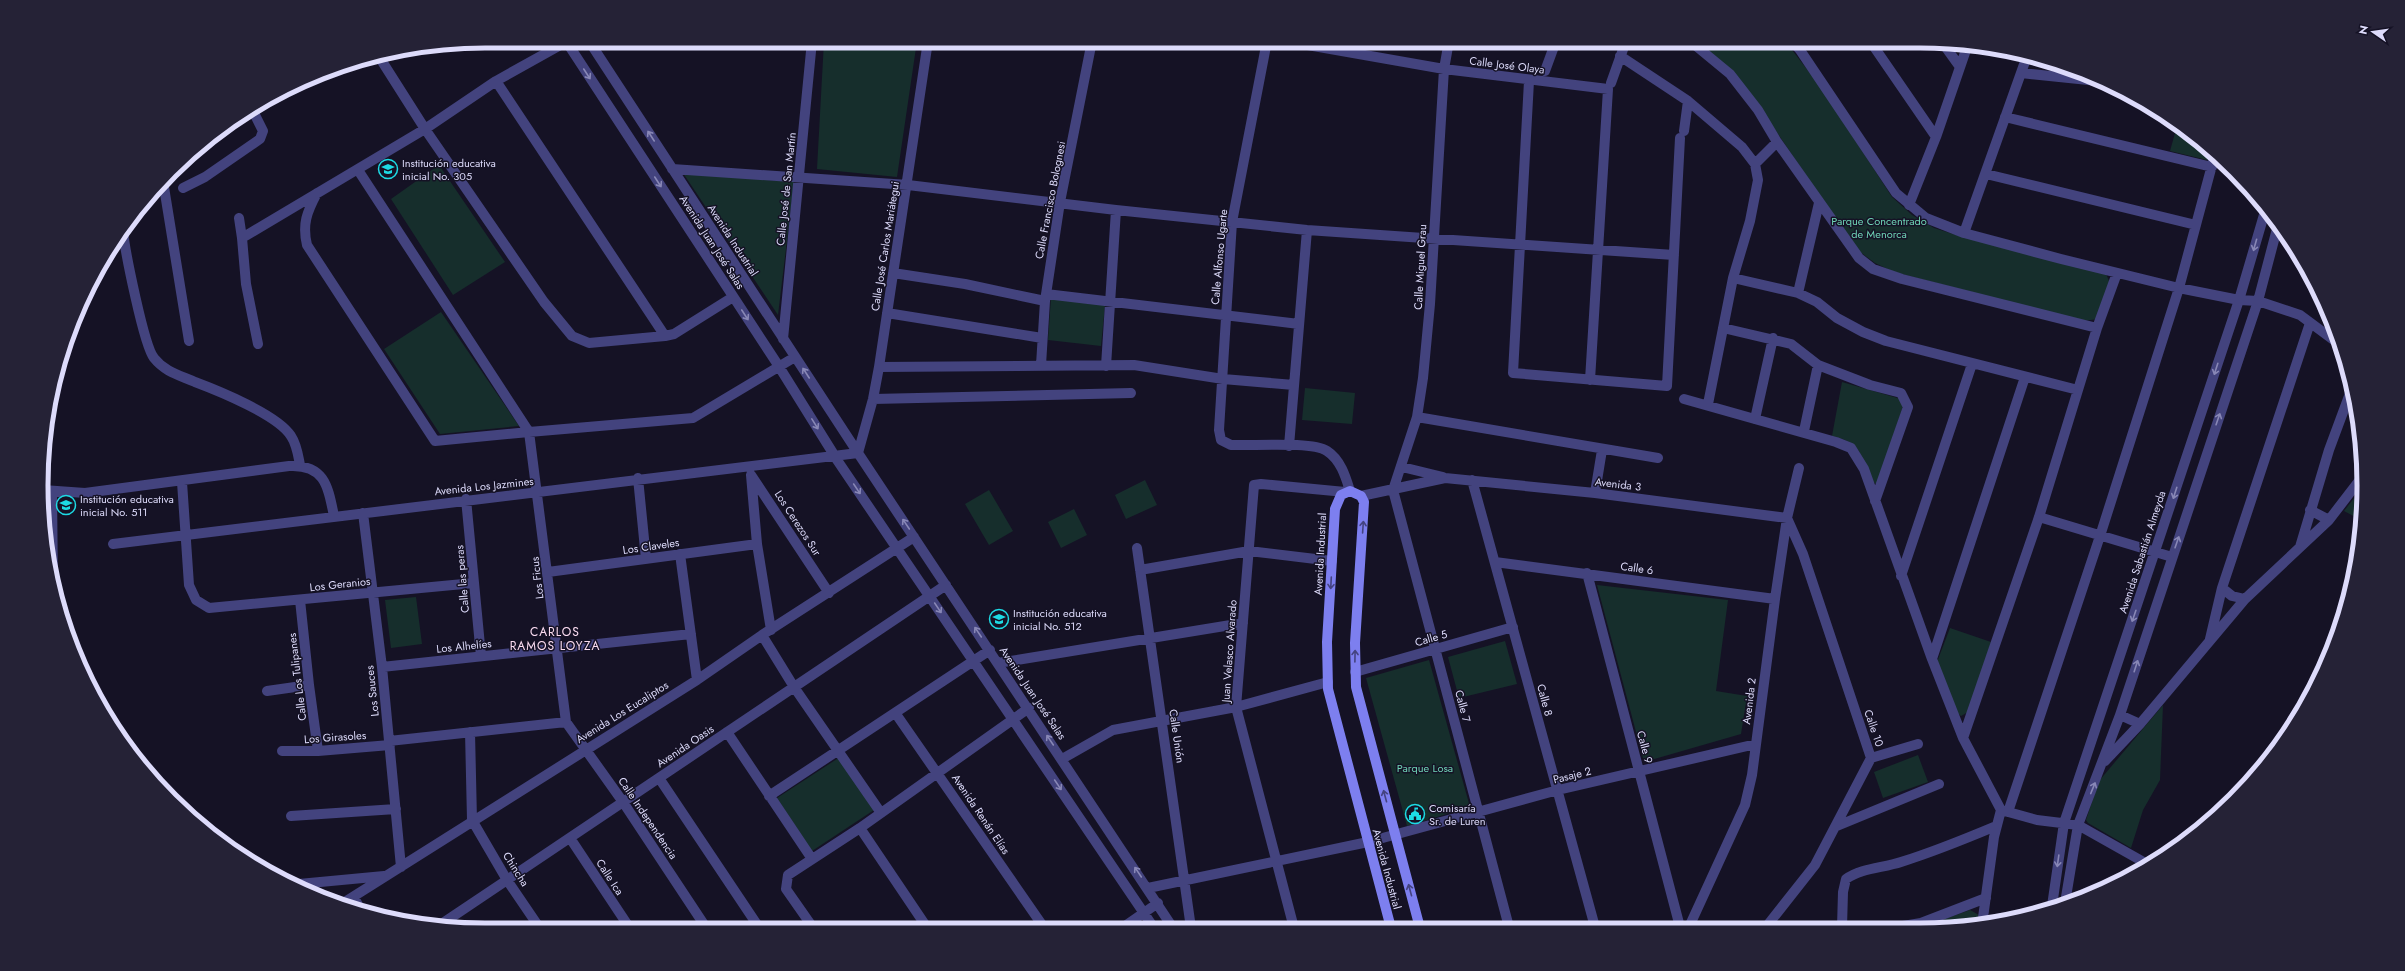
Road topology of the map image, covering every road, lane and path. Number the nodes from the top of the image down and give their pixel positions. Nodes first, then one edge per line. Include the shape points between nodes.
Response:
1 (555, 48) edge
2 (570, 48) edge
3 (594, 48) edge
4 (811, 48) edge
5 (927, 48) edge
6 (1091, 48) edge
7 (1266, 48) edge
8 (1325, 48) edge
9 (1448, 48) edge
10 (1554, 48) edge
11 (1623, 48) edge
12 (1698, 48) edge
13 (1798, 48) edge
14 (1875, 48) edge
15 (1947, 49) edge
16 (1966, 51) edge
17 (1620, 56) junction
18 (382, 61) edge
19 (2025, 61) edge
20 (1960, 67) junction
21 (1444, 69) junction
22 (1545, 72) dead end
23 (2021, 73) junction
24 (2083, 79) edge
25 (496, 81) junction
26 (1529, 81) junction
27 (1610, 86) junction
28 (1688, 101) junction
29 (255, 114) edge
30 (2005, 116) junction
31 (425, 129) junction
32 (1936, 137) junction
33 (1777, 142) junction
34 (2214, 162) edge
35 (1755, 164) junction
36 (2212, 167) junction
37 (672, 168) junction
38 (358, 170) junction
39 (1986, 174) junction
40 (800, 176) junction
41 (908, 185) junction
42 (183, 188) dead end
43 (164, 189) edge
44 (317, 193) junction
45 (1060, 202) junction
46 (1819, 203) junction
47 (1909, 205) junction
48 (1116, 210) junction
49 (2264, 215) edge
50 (240, 218) dead end
51 (1232, 222) junction
52 (2196, 225) junction
53 (1307, 230) junction
54 (2276, 232) edge
55 (1964, 233) junction
56 (242, 238) junction
57 (124, 239) edge
58 (1433, 240) junction
59 (1520, 246) junction
60 (1598, 250) junction
61 (1674, 255) junction
62 (893, 273) junction
63 (2117, 273) junction
64 (1733, 278) junction
65 (2179, 288) junction
66 (1798, 293) junction
67 (733, 297) junction
68 (1045, 298) junction
69 (2239, 300) junction
70 (2258, 301) junction
71 (1108, 303) junction
72 (887, 313) junction
73 (1225, 316) junction
74 (2310, 323) junction
75 (1299, 324) junction
76 (1723, 328) junction
77 (2097, 328) junction
78 (665, 336) junction
79 (1042, 338) junction
80 (1772, 338) junction
81 (784, 339) junction
82 (2332, 339) edge
83 (189, 341) dead end
84 (258, 344) dead end
85 (795, 357) junction
86 (1972, 364) junction
87 (778, 365) junction
88 (1041, 365) junction
89 (1818, 365) junction
90 (1106, 366) junction
91 (879, 367) junction
92 (2025, 377) junction
93 (1223, 378) junction
94 (1590, 380) junction
95 (1294, 385) junction
96 (2078, 390) junction
97 (1131, 393) dead end
98 (2349, 398) edge
99 (873, 399) junction
100 (1684, 399) dead end
101 (1708, 404) junction
102 (1417, 417) junction
103 (1755, 419) junction
104 (1804, 431) junction
105 (529, 432) junction
106 (1289, 446) junction
107 (1602, 450) junction
108 (858, 453) junction
109 (836, 458) junction
110 (1658, 458) dead end
111 (300, 465) junction
112 (1402, 467) junction
113 (1799, 468) dead end
114 (749, 471) junction
115 (638, 478) junction
116 (1445, 478) junction
117 (1472, 480) junction
118 (182, 482) junction
119 (2357, 484) edge
120 (48, 490) edge
121 (1393, 490) junction
122 (537, 492) junction
123 (1348, 492) junction
124 (1595, 493) junction
125 (1361, 496) junction
126 (466, 499) junction
127 (1875, 501) junction
128 (2310, 510) junction
129 (363, 513) junction
130 (334, 516) junction
131 (2039, 517) junction
132 (1787, 518) junction
133 (2329, 520) junction
134 (185, 535) junction
135 (2100, 536) junction
136 (914, 537) junction
137 (113, 544) dead end
138 (757, 544) junction
139 (2300, 547) junction
140 (897, 548) junction
141 (1137, 548) dead end
142 (1249, 551) junction
143 (2156, 552) junction
144 (680, 554) junction
145 (2172, 557) junction
146 (646, 559) junction
147 (1332, 561) junction
148 (1495, 562) junction
149 (1140, 570) junction
150 (548, 572) junction
151 (1587, 573) junction
152 (1902, 576) junction
153 (474, 582) junction
154 (946, 585) junction
155 (2222, 588) junction
156 (374, 593) junction
157 (829, 593) junction
158 (929, 596) junction
159 (1775, 599) junction
160 (2245, 599) junction
161 (300, 600) junction
162 (1243, 623) junction
163 (1513, 627) junction
164 (766, 632) junction
165 (691, 634) junction
166 (1150, 638) junction
167 (2209, 643) junction
168 (556, 649) junction
169 (990, 650) junction
170 (1436, 650) junction
171 (481, 656) junction
172 (1932, 658) junction
173 (974, 661) junction
174 (998, 663) junction
175 (382, 666) junction
176 (1355, 672) junction
177 (697, 680) junction
178 (1328, 682) junction
179 (309, 685) junction
180 (794, 687) junction
181 (267, 691) dead end
182 (1236, 707) junction
183 (1029, 708) junction
184 (896, 714) junction
185 (2120, 715) junction
186 (1013, 719) junction
187 (1163, 720) junction
188 (566, 722) junction
189 (2140, 724) junction
190 (470, 732) junction
191 (727, 732) junction
192 (1963, 738) junction
193 (390, 743) junction
194 (1756, 744) junction
195 (1918, 744) dead end
196 (585, 749) junction
197 (839, 750) junction
198 (282, 751) dead end
199 (318, 751) junction
200 (1871, 758) junction
201 (1062, 759) junction
202 (2103, 763) junction
203 (1639, 771) junction
204 (938, 774) junction
205 (659, 778) junction
206 (1939, 784) dead end
207 (1558, 790) junction
208 (769, 796) junction
209 (623, 802) junction
210 (396, 809) junction
211 (2004, 811) junction
212 (1479, 813) junction
213 (881, 814) junction
214 (292, 816) dead end
215 (472, 820) junction
216 (2064, 823) junction
217 (2078, 824) junction
218 (1837, 826) junction
219 (1996, 826) junction
220 (860, 828) junction
221 (1395, 834) junction
222 (570, 838) junction
223 (1368, 842) junction
224 (812, 859) junction
225 (1276, 862) junction
226 (2140, 863) edge
227 (401, 867) junction
228 (388, 876) junction
229 (1184, 878) junction
230 (507, 880) junction
231 (304, 884) edge
232 (1148, 888) junction
233 (354, 897) junction
234 (1986, 898) junction
235 (2066, 898) edge
236 (347, 901) edge
237 (2053, 902) edge
238 (1158, 903) junction
239 (357, 904) edge
240 (1144, 912) junction
241 (1983, 918) edge
242 (454, 922) edge
243 (536, 923) edge
244 (626, 923) edge
245 (703, 923) edge
246 (756, 923) edge
247 (807, 923) edge
248 (924, 923) edge
249 (1041, 923) edge
250 (1129, 923) edge
251 (1151, 923) edge
252 (1170, 923) edge
253 (1190, 923) edge
254 (1293, 923) edge
255 (1390, 923) edge
256 (1419, 923) edge
257 (1508, 923) edge
258 (1594, 923) edge
259 (1679, 923) edge
260 (1691, 923) edge
261 (1769, 923) edge
262 (1842, 923) edge
263 (1925, 923) edge

1 - 25 street
2 -> 67 street, Avenida Juan José Salas
37 -> 3 street, Avenida Industrial
4 - 40 street, Calle José de San Martín
5 - 41 street, Calle José Carlos Mariátegui
6 - 45 street, Calle Francisco Bolognesi
7 - 51 street, Calle Alfonso Ugarte
8 - 21 street, Calle José Olaya
9 - 21 street, Calle Miguel Grau
10 - 22 street
11 - 17 street
12 - 33 street via 1730,74 1758,110
13 - 47 street via 1896,194
14 - 32 street
15 - 20 street
16 - 20 street
17 - 27 street
17 - 28 street
18 - 31 street
19 - 23 street
20 - 32 street
21 - 26 street, Calle José Olaya
21 - 58 street, Calle Miguel Grau
23 - 24 street
23 - 30 street
25 - 31 street
25 - 78 street
26 - 27 street, Calle José Olaya
26 - 59 street
27 - 60 street
28 - 35 street via 1742,147
28 - 61 street via 1682,134
29 - 42 street via 263,131 260,139 205,177
30 - 36 street
30 - 39 street
31 - 38 street
31 - 78 street via 544,302 572,336 589,343
32 - 47 street
33 - 35 street
33 - 46 street
34 - 36 street
35 - 64 street via 1758,180 1750,221
36 - 52 street
37 - 40 street
37 - 81 street, Avenida Industrial
38 - 44 street
38 - 105 street
39 - 52 street
39 - 55 street
40 - 41 street
40 - 81 street, Calle José de San Martín
41 - 45 street
41 - 62 street, Calle José Carlos Mariátegui
43 - 83 street
44 - 56 street
44 - 105 street via 305,214 303,230 307,245 434,441
45 - 48 street
45 - 68 street, Calle Francisco Bolognesi
46 - 66 street
46 - 77 street via 1859,258 1873,269 1902,279
47 - 55 street via 1926,218
48 - 51 street
48 - 71 street
49 -> 69 street, Avenida Sabastián Almeyda
50 - 56 street
51 - 53 street
51 - 73 street, Calle Alfonso Ugarte
52 - 65 street
53 - 58 street
53 - 75 street
54 - 70 street
55 - 63 street
56 - 84 street via 246,284
57 - 111 street via 140,315 152,356 164,369 250,406 275,422 290,435 297,449
58 - 59 street
58 - 102 street, Calle Miguel Grau via 1430,304
59 - 60 street
59 - 94 street via 1513,373
60 - 61 street
60 - 94 street
61 - 94 street via 1667,386
62 - 68 street
62 - 72 street, Calle José Carlos Mariátegui
63 - 65 street
63 - 77 street
64 - 66 street
64 - 76 street
65 - 69 street
65 - 135 street
66 - 86 street via 1817,302 1837,318 1863,332 1886,341
67 - 78 street via 674,334
67 -> 87 street, Avenida Juan José Salas
68 - 71 street
68 - 79 street, Calle Francisco Bolognesi
69 - 70 street
69 -> 143 street, Avenida Sabastián Almeyda
70 - 74 street via 2300,315
145 -> 70 street
71 - 73 street
71 - 90 street
72 - 79 street
72 - 91 street, Calle José Carlos Mariátegui
73 - 75 street
73 - 93 street, Calle Alfonso Ugarte
74 - 82 street
74 - 155 street
75 - 95 street
76 - 80 street
76 - 101 street
77 - 96 street
79 - 88 street, Calle Francisco Bolognesi
80 - 89 street via 1791,344
80 - 103 street
81 - 85 street, Avenida Industrial
85 - 87 street
108 -> 85 street, Avenida Industrial
86 - 92 street
86 - 152 street
87 - 105 street via 693,418
87 -> 109 street, Avenida Juan José Salas
88 - 90 street
88 - 91 street
89 - 104 street
89 - 127 street via 1870,385 1901,393 1906,400 1908,408
90 - 93 street via 1134,365
91 - 99 street, Calle José Carlos Mariátegui
92 - 96 street
92 - 172 street
93 - 95 street
93 - 106 street, Calle Alfonso Ugarte via 1219,430 1221,440 1231,446
95 - 106 street
96 - 131 street
97 - 99 street
98 - 128 street
99 - 108 street, Calle José Carlos Mariátegui
100 - 101 street
101 - 103 street
102 - 107 street
102 - 112 street, Calle Miguel Grau
103 - 104 street
104 - 127 street via 1851,448 1862,464
105 - 122 street, Los Ficus
106 - 123 street via 1314,446 1328,451 1336,460
107 - 110 street
107 - 124 street
108 - 109 street, Avenida Los Jazmines
136 -> 108 street, Avenida Juan José Salas
109 - 114 street, Avenida Los Jazmines
109 -> 140 street, Avenida Juan José Salas
111 - 118 street
111 - 130 street via 306,466 320,476 329,494
112 - 116 street, Avenida 3
112 - 121 street, Calle Miguel Grau
113 - 132 street, Avenida 2
114 - 115 street, Avenida Los Jazmines
114 - 138 street
114 - 157 street, Los Cerezos Sur
115 - 122 street, Avenida Los Jazmines
115 - 146 street
116 - 117 street, Avenida 3
116 - 121 street, Avenida 3
117 - 124 street, Avenida 3
117 - 148 street, Calle 8
118 - 120 street via 85,494
118 - 134 street
119 - 133 street
121 - 125 street, Avenida 3
121 - 170 street, Calle 7
122 - 126 street, Avenida Los Jazmines
122 - 150 street, Los Ficus
123 - 125 street
123 - 142 street, Juan Velasco Alvarado via 1254,485
123 - 147 street, Avenida Industrial via 1336,501
124 - 132 street, Avenida 3
176 -> 125 street, Avenida Industrial via 1364,502
126 - 129 street, Avenida Los Jazmines
126 - 153 street, Calle las peras
127 - 152 street
128 - 133 street
128 - 139 street
129 - 130 street, Avenida Los Jazmines
129 - 156 street, Los Sauces
130 - 134 street, Avenida Los Jazmines
131 - 135 street
131 - 192 street
132 - 159 street, Avenida 2
132 - 200 street, Calle 10 via 1803,554
133 - 139 street
134 - 137 street, Avenida Los Jazmines
134 - 161 street, Los Geranios via 189,585 196,600 209,608
135 - 143 street
135 - 211 street
136 - 140 street, Avenida Los Eucaliptos
136 - 154 street, Avenida Juan José Salas
138 - 144 street, Los Claveles
138 - 164 street
139 - 160 street
140 - 157 street, Avenida Los Eucaliptos
140 - 158 street, Avenida Juan José Salas
141 - 149 street, Calle Unión
142 - 147 street
142 - 149 street
142 - 162 street, Juan Velasco Alvarado
143 - 145 street
143 -> 216 street, Avenida Sabastián Almeyda
144 - 146 street, Los Claveles
144 - 165 street
185 -> 145 street
146 - 150 street, Los Claveles
147 -> 178 street, Avenida Industrial
148 - 151 street, Calle 6
148 - 163 street, Calle 8
149 - 166 street, Calle Unión
150 - 168 street, Los Ficus
151 - 159 street, Calle 6
151 - 203 street, Calle 9
152 - 172 street
153 - 156 street, Los Geranios
153 - 171 street, Calle las peras
154 - 158 street, Avenida Oasis
169 -> 154 street, Avenida Juan José Salas
155 - 160 street via 2232,596
155 - 167 street
156 - 161 street, Los Geranios
156 - 175 street, Los Sauces
157 - 164 street, Avenida Los Eucaliptos
158 -> 173 street, Avenida Juan José Salas
158 - 180 street, Avenida Oasis
159 - 194 street, Avenida 2
160 - 167 street
161 - 179 street, Calle Los Tulipanes
162 - 166 street
162 - 182 street, Juan Velasco Alvarado
163 - 170 street, Calle 5
163 - 207 street, Calle 8
164 - 177 street, Avenida Los Eucaliptos
164 - 180 street
165 - 168 street, Los Alhelíes
165 - 177 street
166 - 174 street
166 - 187 street, Calle Unión
167 - 189 street
168 - 171 street, Los Alhelíes
168 - 188 street, Los Ficus
169 - 173 street
169 - 174 street, Avenida Juan José Salas
170 - 176 street, Calle 5
170 - 212 street, Calle 7
171 - 175 street, Los Alhelíes
172 - 192 street
173 - 184 street
173 - 186 street, Avenida Juan José Salas
174 - 183 street, Avenida Juan José Salas
175 - 193 street, Los Sauces
221 -> 176 street, Avenida Industrial via 1356,687
177 - 196 street, Avenida Los Eucaliptos
178 - 182 street
178 - 223 street, Avenida Industrial via 1330,705
179 - 181 street
179 - 199 street, Calle Los Tulipanes
180 - 191 street, Avenida Oasis
180 - 197 street
182 - 187 street
182 - 225 street, Juan Velasco Alvarado
183 - 186 street
201 -> 183 street, Avenida Juan José Salas
184 - 197 street
184 - 204 street, Avenida Renán Elías
185 - 189 street
185 - 202 street
186 - 204 street
186 -> 240 street, Avenida Juan José Salas
187 - 201 street via 1113,730
187 - 229 street, Calle Unión
188 - 190 street, Los Girasoles
188 - 196 street, Calle Independencia
189 - 202 street
190 - 193 street, Los Girasoles
190 - 215 street
191 - 205 street, Avenida Oasis
191 - 208 street
192 - 211 street
193 - 199 street, Los Girasoles
193 - 210 street, Los Sauces
194 - 203 street, Pasaje 2
194 - 260 street, Avenida 2 via 1745,805
195 - 200 street
196 - 209 street, Calle Independencia
196 - 215 street, Avenida Los Eucaliptos
197 - 208 street
197 - 213 street
198 - 199 street, Los Girasoles
200 - 218 street, Calle 10
232 -> 201 street, Avenida Juan José Salas
217 -> 202 street
203 - 207 street, Pasaje 2
203 - 259 street, Calle 9
204 - 213 street
204 - 249 street, Avenida Renán Elías
205 - 209 street, Avenida Oasis
205 - 246 street
206 - 218 street
207 - 212 street, Pasaje 2
207 - 258 street, Calle 8
208 - 224 street
209 - 222 street, Avenida Oasis
209 - 245 street, Calle Independencia
210 - 214 street
210 - 227 street, Los Sauces
211 - 216 street via 2037,820
211 - 219 street
212 - 221 street, Pasaje 2
212 - 257 street, Calle 7
213 - 220 street
215 - 227 street, Avenida Los Eucaliptos
215 - 230 street, Chincha
216 - 217 street
216 -> 237 street, Avenida Sabastián Almeyda
217 - 226 street
217 - 235 street
218 - 261 street, Calle 10 via 1815,864
219 - 234 street
219 - 262 street via 1937,850 1854,873 1846,879
220 - 224 street
220 - 248 street
221 - 223 street, Pasaje 2
256 -> 221 street, Avenida Industrial
222 - 230 street, Avenida Oasis
222 - 244 street, Calle Ica
223 - 225 street, Pasaje 2
223 - 255 street, Avenida Industrial
224 - 247 street via 788,875 786,881 786,889
225 - 229 street, Pasaje 2
225 - 254 street, Juan Velasco Alvarado
227 - 228 street, Avenida Los Eucaliptos
228 - 231 street
228 - 233 street, Avenida Los Eucaliptos
229 - 232 street, Pasaje 2
229 - 253 street, Calle Unión
230 - 242 street, Avenida Oasis
230 - 243 street, Chincha
232 - 238 street, Avenida Juan José Salas
233 - 236 street, Avenida Los Eucaliptos
233 - 239 street
234 - 241 street
234 - 263 street
238 - 240 street
238 - 252 street, Avenida Juan José Salas
240 - 250 street
240 - 251 street, Avenida Juan José Salas

